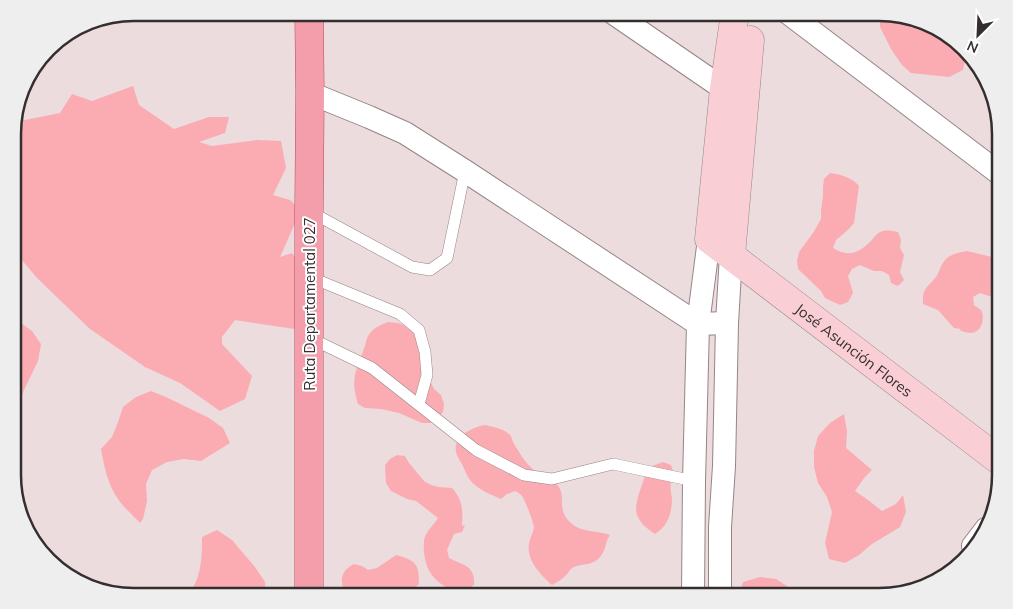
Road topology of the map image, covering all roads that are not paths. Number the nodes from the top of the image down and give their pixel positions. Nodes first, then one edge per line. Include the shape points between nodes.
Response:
1 (309, 21) edge
2 (626, 21) edge
3 (735, 21) edge
4 (752, 21) edge
5 (800, 21) edge
6 (724, 90) junction
7 (310, 93) junction
8 (992, 168) edge
9 (465, 171) junction
10 (309, 210) junction
11 (709, 238) junction
12 (731, 255) junction
13 (308, 277) junction
14 (727, 323) junction
15 (698, 324) junction
16 (309, 337) junction
17 (419, 404) junction
18 (992, 455) edge
19 (694, 480) junction
20 (308, 588) edge
21 (693, 588) edge
22 (720, 588) edge

1 - 7 main road, Ruta Departamental 027
2 - 6 street
3 - 6 street
4 - 12 street
5 - 8 street
6 - 11 street
7 - 9 street via 405,133
7 - 10 main road, Ruta Departamental 027
9 - 10 lane via 447,258 430,270 412,267
9 - 15 street
10 - 13 main road, Ruta Departamental 027
11 - 12 street, José Asunción Flores
11 - 15 street
12 - 14 street
12 - 18 street, José Asunción Flores
13 - 16 main road, Ruta Departamental 027
13 - 17 lane via 400,314 419,330 428,375
14 - 15 street
14 - 22 street
15 - 19 street
16 - 17 lane via 372,368
16 - 20 main road, Ruta Departamental 027
17 - 19 lane via 476,450 524,475 552,479 614,464
19 - 21 street

